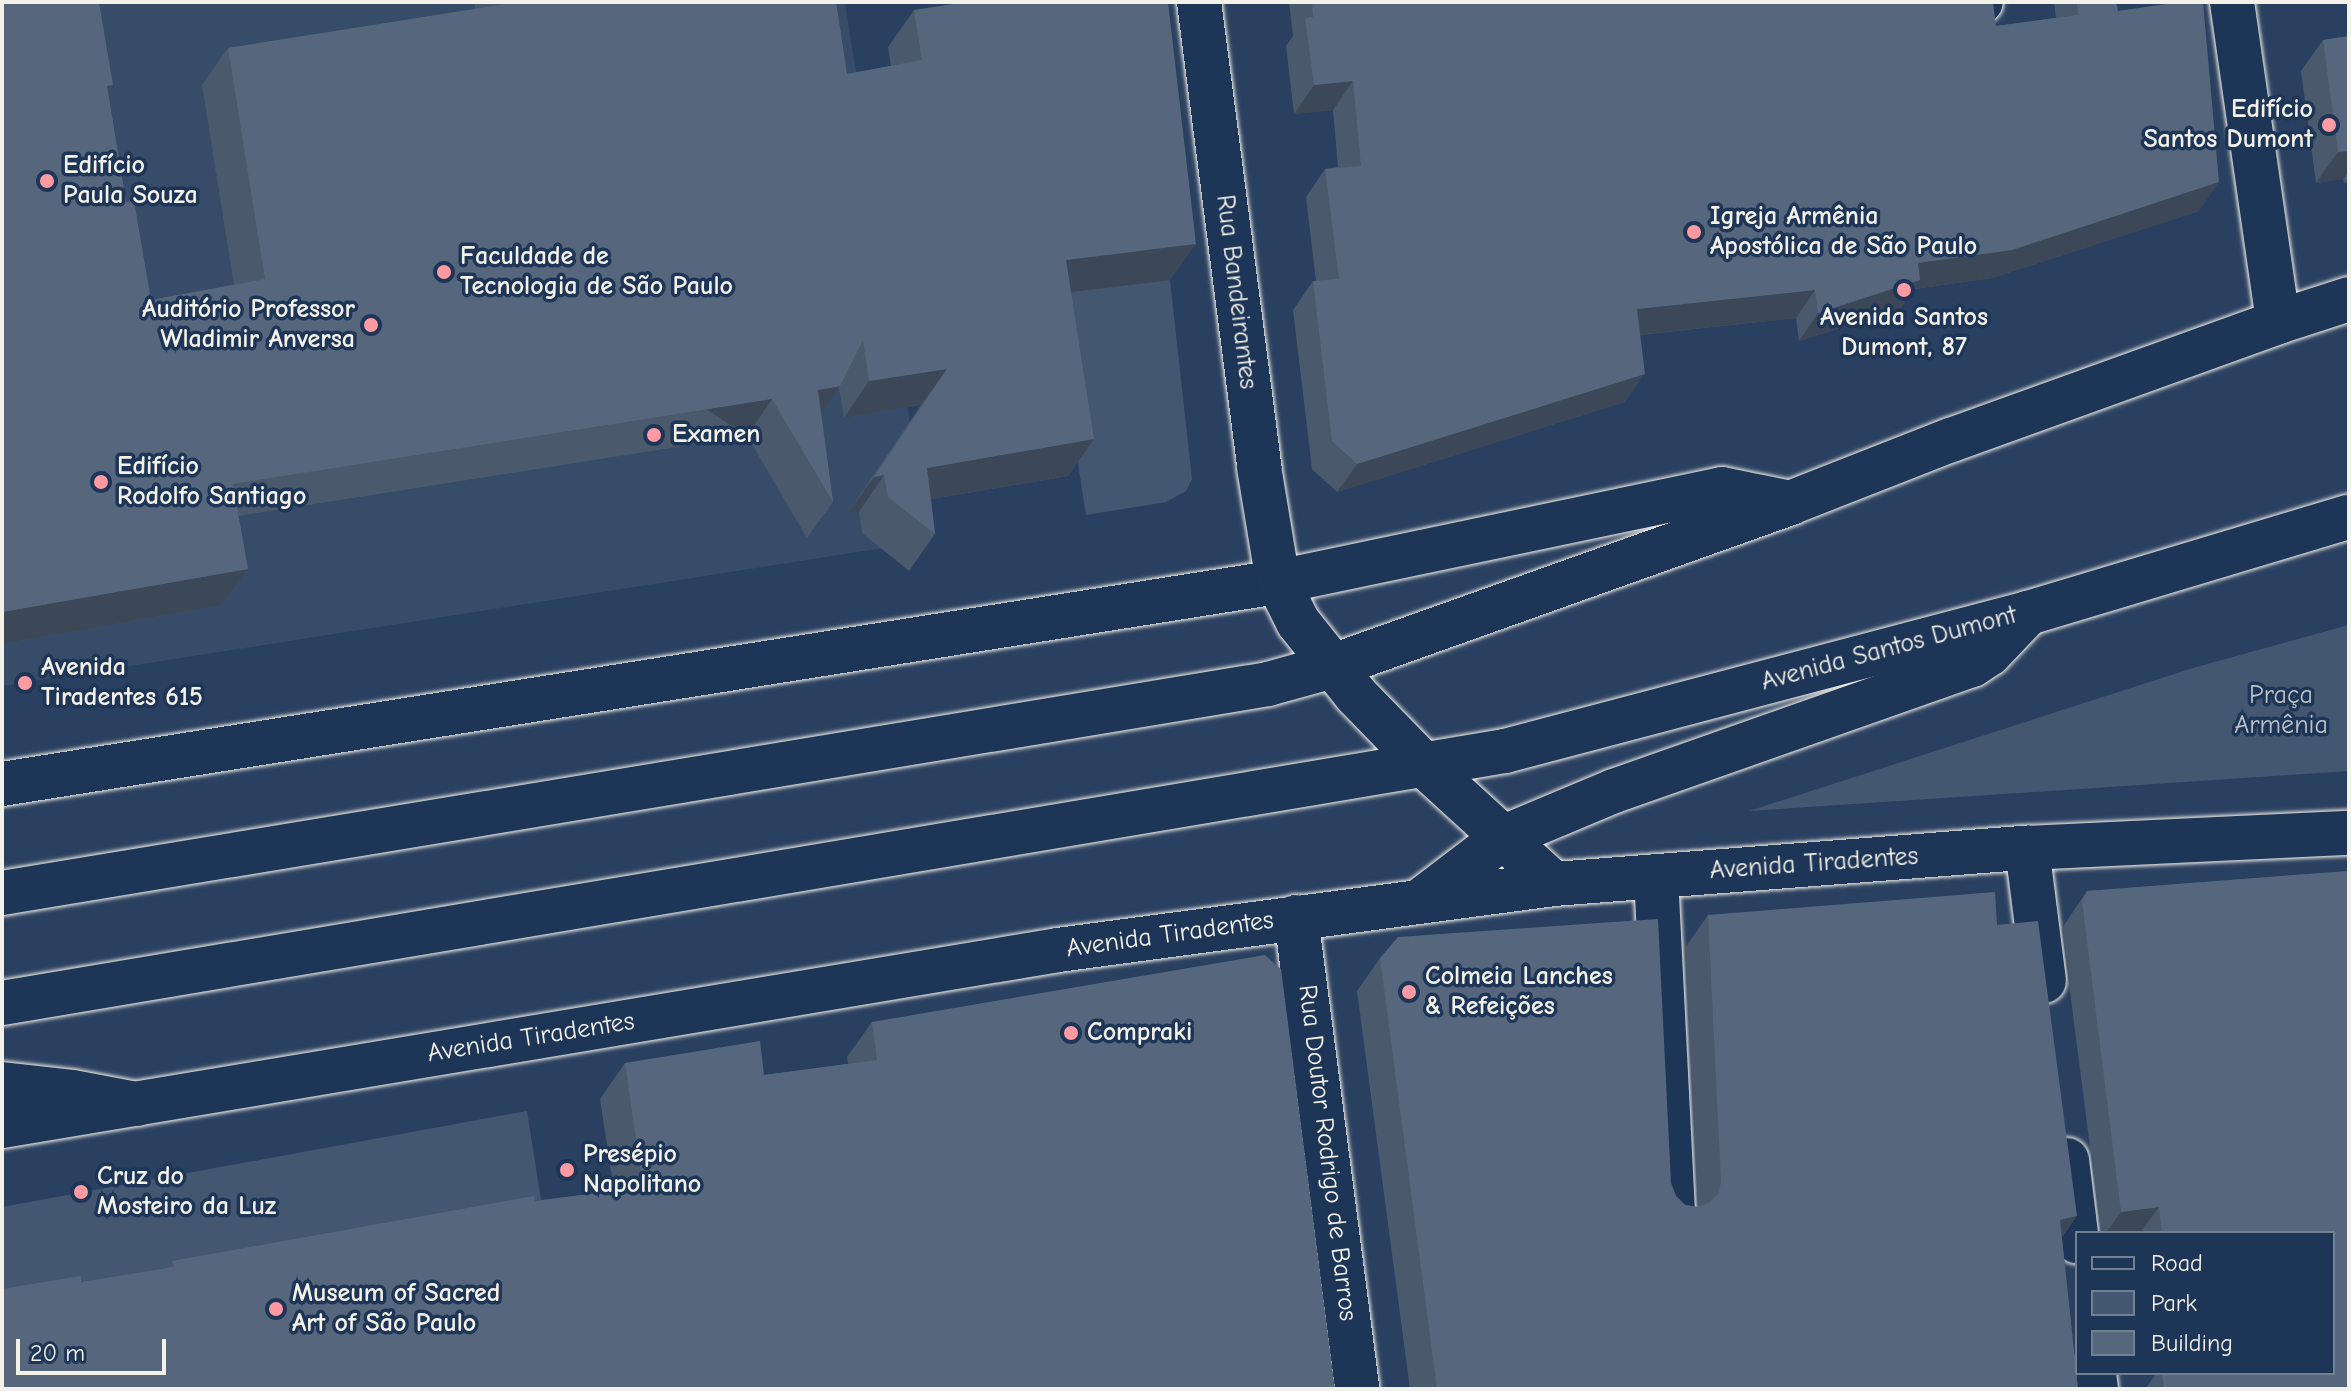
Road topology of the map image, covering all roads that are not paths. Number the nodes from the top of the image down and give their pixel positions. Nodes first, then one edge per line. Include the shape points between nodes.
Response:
1 (1199, 2) edge
2 (1932, 2) edge
3 (1981, 2) edge
4 (2232, 2) edge
5 (2349, 299) edge
6 (2278, 322) junction
7 (1790, 503) junction
8 (2349, 517) edge
9 (1278, 582) junction
10 (2028, 613) junction
11 (1333, 666) junction
12 (1426, 767) junction
13 (2, 784) edge
14 (2349, 833) edge
15 (1504, 837) junction
16 (2027, 848) junction
17 (1656, 876) junction
18 (1554, 884) junction
19 (2, 893) edge
20 (1420, 901) junction
21 (1296, 917) junction
22 (2, 1003) edge
23 (2049, 1021) edge
24 (2, 1084) edge
25 (137, 1104) junction
26 (2061, 1115) edge
27 (2, 1126) edge
28 (1673, 1215) edge
29 (2076, 1231) edge
30 (1357, 1389) edge

1 - 9 main road, Rua Bandeirantes
2 - 3 main road via 1946,7
4 - 6 main road
5 - 6 main road
6 - 7 main road
7 - 9 main road via 1722,489
7 - 11 main road
8 - 10 main road, Avenida Santos Dumont
9 - 11 main road, Rua Bandeirantes via 1298,622
9 - 13 main road
10 - 12 main road, Avenida Santos Dumont via 1505,751
10 - 15 main road via 1972,665 1614,791
11 - 12 main road, Rua Bandeirantes
11 - 19 main road via 1268,684 1056,721
12 - 15 main road, Rua Bandeirantes
12 - 22 main road
14 - 16 main road, Avenida Tiradentes
15 - 18 main road, Rua Bandeirantes
15 - 20 main road
16 - 17 main road, Avenida Tiradentes
16 - 23 main road
17 - 18 main road, Avenida Tiradentes
17 - 28 main road
18 - 20 main road, Avenida Tiradentes
20 - 21 main road, Avenida Tiradentes
21 - 25 main road, Avenida Tiradentes via 1058,950
21 - 30 main road, Rua Doutor Rodrigo de Barros
24 - 25 main road
25 - 27 main road, Avenida Tiradentes
26 - 29 main road

